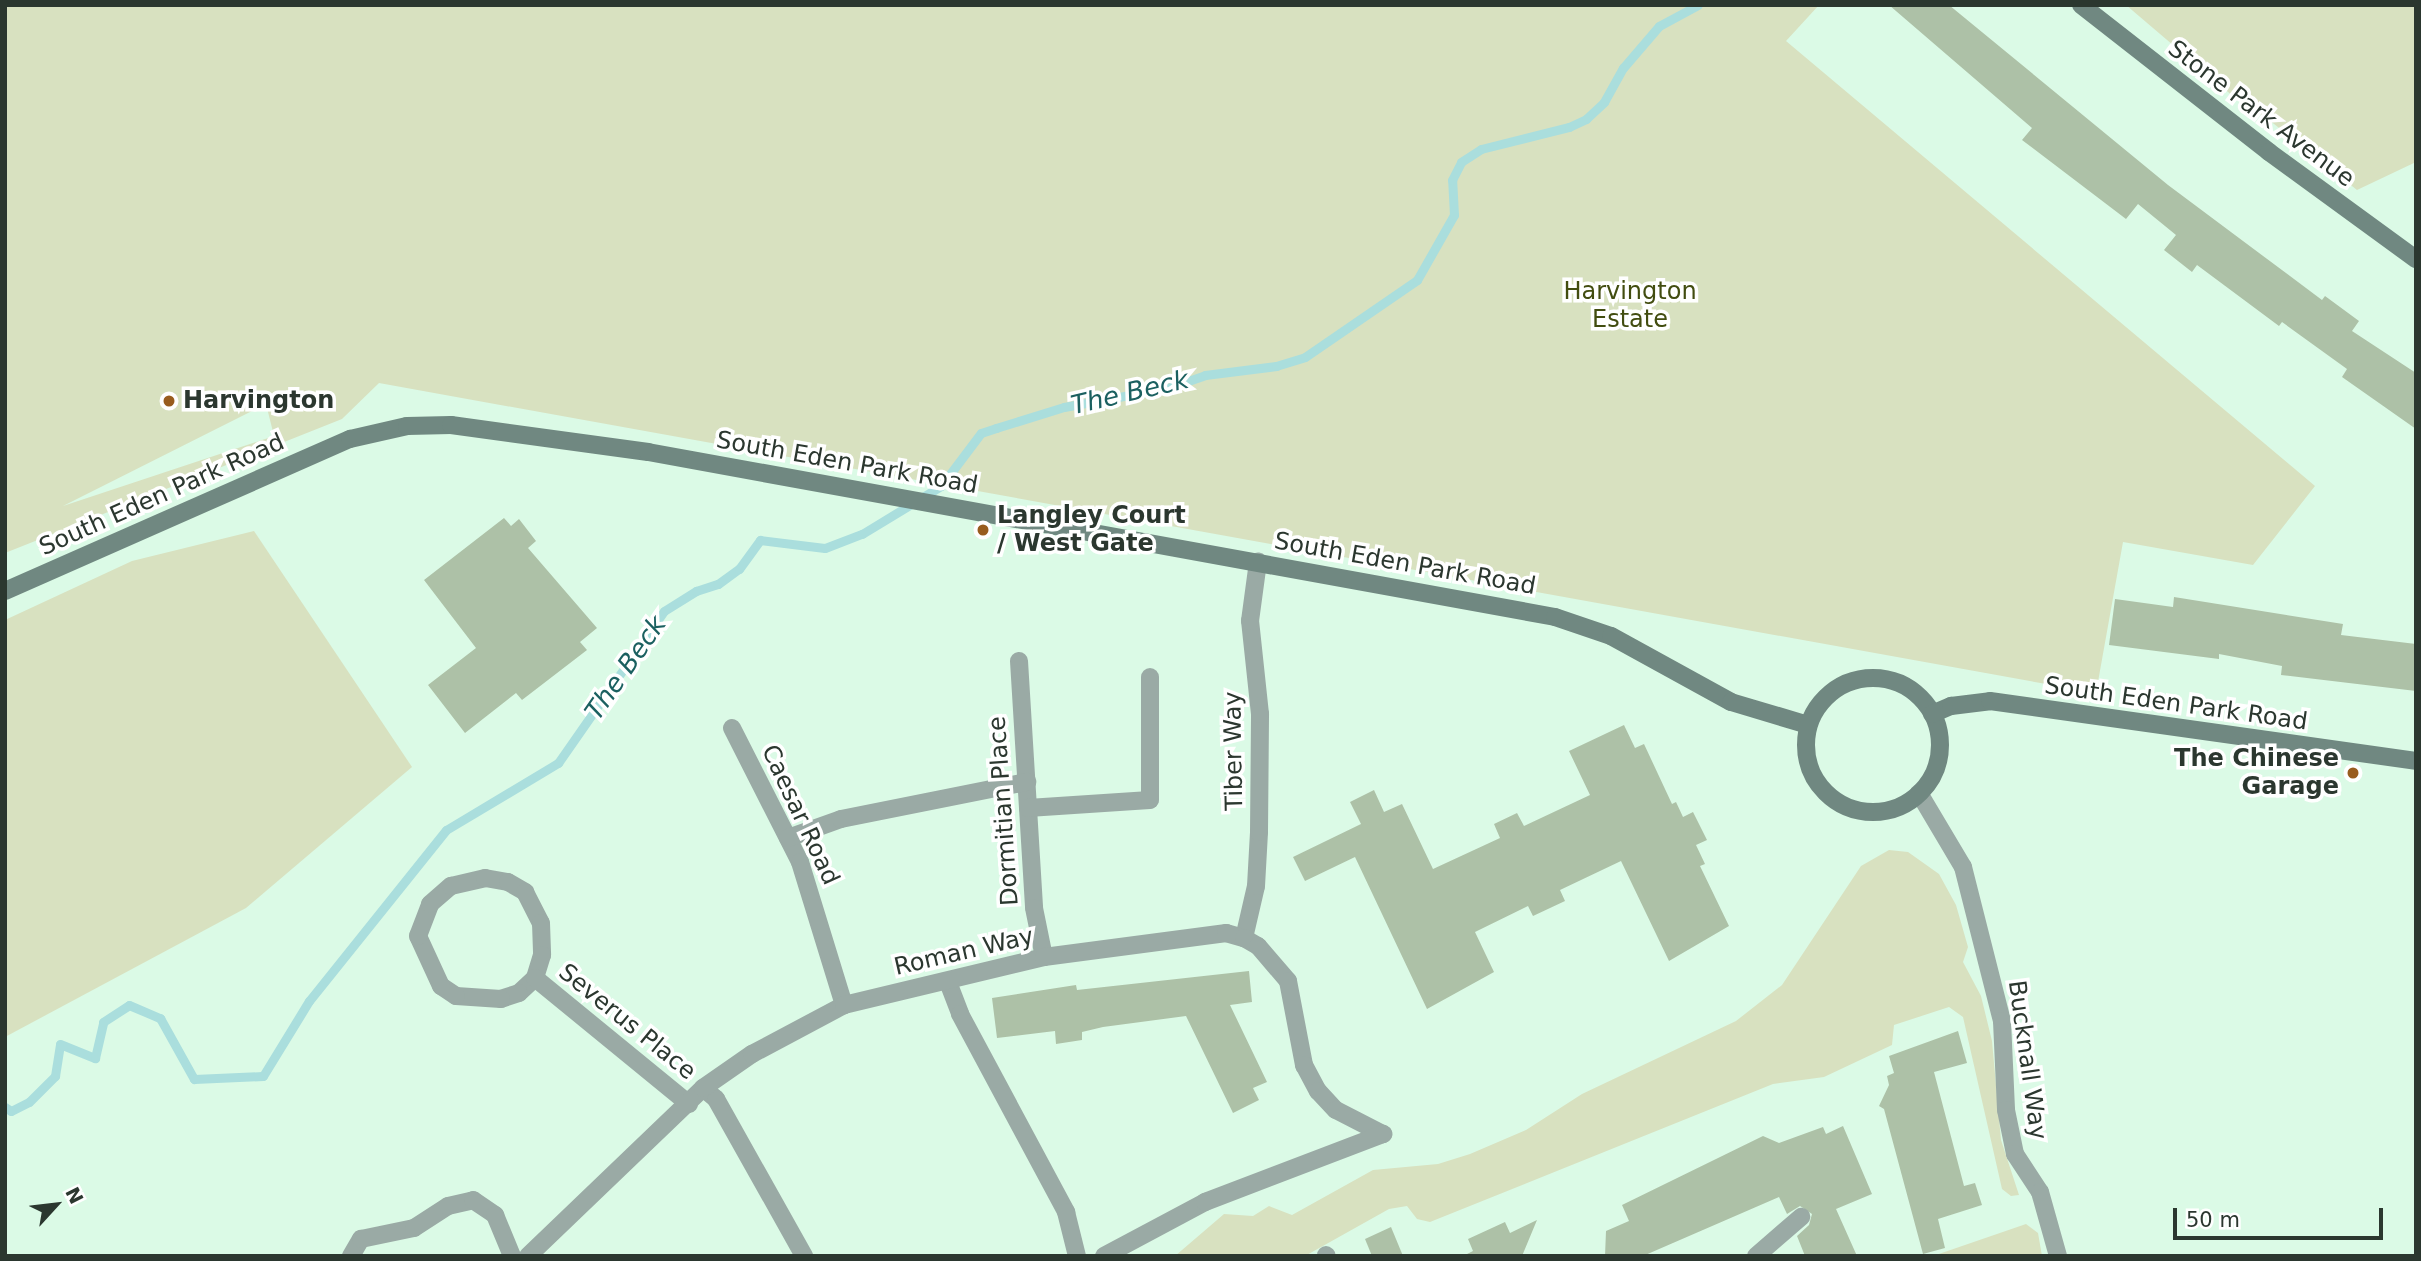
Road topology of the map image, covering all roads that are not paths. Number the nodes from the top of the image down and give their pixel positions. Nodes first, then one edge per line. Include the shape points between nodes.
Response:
1 (2081, 5) edge
2 (2416, 259) edge
3 (1258, 562) junction
4 (5, 591) edge
5 (1019, 660) dead end
6 (1150, 677) dead end
7 (1932, 714) junction
8 (1808, 725) junction
9 (732, 728) dead end
10 (2416, 761) edge
11 (1027, 782) junction
12 (1919, 793) junction
13 (1028, 808) junction
14 (788, 838) junction
15 (1244, 938) junction
16 (1044, 957) junction
17 (535, 978) junction
18 (948, 982) junction
19 (844, 1004) junction
20 (703, 1088) junction
21 (689, 1104) junction
22 (1801, 1217) dead end
23 (534, 1255) edge
24 (351, 1256) edge
25 (512, 1256) edge
26 (804, 1256) edge
27 (1077, 1256) edge
28 (1104, 1256) edge
29 (1756, 1256) edge
30 (2058, 1256) edge

1 - 2 main road, Stone Park Avenue
3 - 4 main road, South Eden Park Road via 560,439 451,425 407,426 350,439
3 - 8 main road, South Eden Park Road via 1584,625 1640,650 1731,702
3 - 15 street, Tiber Way via 1250,621 1260,714 1259,832 1256,886
5 - 11 street, Dormitian Place
6 - 13 street via 1150,800
7 - 8 main road via 1903,685 1868,678 1830,695
7 - 10 main road, South Eden Park Road via 1951,706 1990,702
7 - 12 main road via 1939,733 1938,763
8 - 12 main road via 1807,753 1816,780 1842,806 1862,812 1886,810
9 - 14 street, Caesar Road
11 - 13 street, Dormitian Place
11 - 14 street via 841,819
12 - 30 street, Bucknall Way via 1963,867 2002,1021 2006,1110 2015,1154 2040,1192
13 - 16 street, Dormitian Place via 1034,908
14 - 19 street, Caesar Road via 800,862
15 - 16 street, Roman Way via 1226,933
15 - 28 street via 1258,946 1288,981 1304,1065 1318,1091 1346,1117 1383,1134 1205,1202
16 - 18 street, Roman Way
17 - 17 street, Severus Place via 542,955 541,923 525,892 508,882 485,878 451,886 430,904 418,936 441,986 456,996 501,999 519,993
17 - 21 street, Severus Place
18 - 19 street, Roman Way
18 - 27 street via 960,1014 1066,1213
19 - 20 street, Roman Way via 752,1054
20 - 21 street, Roman Way
20 - 26 street via 716,1099
21 - 23 street, Roman Way
22 - 29 street
24 - 25 street via 361,1239 414,1228 448,1206 473,1200 495,1215

